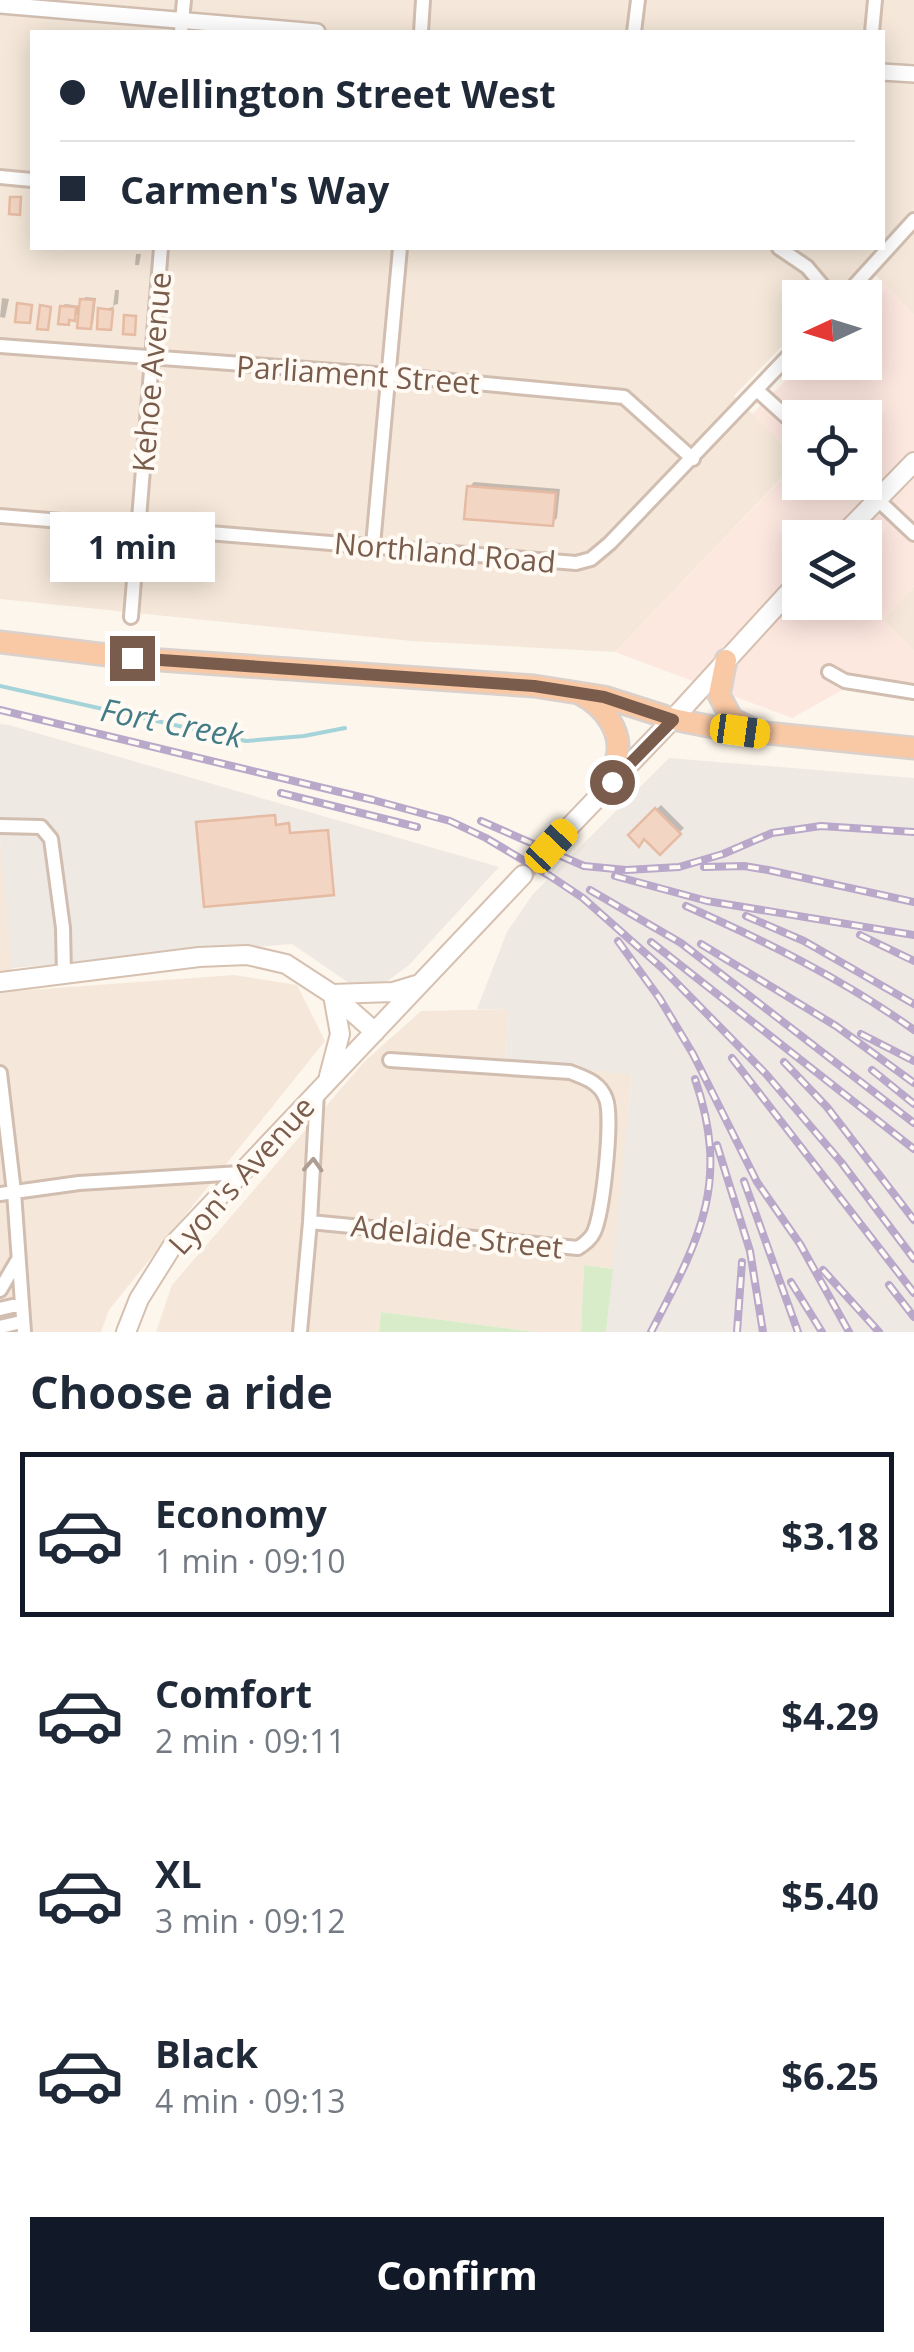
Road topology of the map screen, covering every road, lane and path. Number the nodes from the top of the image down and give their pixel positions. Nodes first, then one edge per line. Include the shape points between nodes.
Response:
1 (184, 0) edge
2 (423, 0) edge
3 (638, 0) edge
4 (874, 0) edge
5 (0, 4) edge
6 (181, 26) edge
7 (271, 30) edge
8 (421, 30) edge
9 (634, 30) edge
10 (872, 30) edge
11 (885, 72) edge
12 (914, 74) edge
13 (0, 177) edge
14 (30, 180) edge
15 (914, 220) edge
16 (161, 250) edge
17 (400, 250) edge
18 (782, 250) edge
19 (817, 280) edge
20 (859, 280) edge
21 (0, 346) edge
22 (152, 359) junction
23 (782, 364) edge
24 (389, 375) junction
25 (758, 391) junction
26 (782, 413) edge
27 (693, 460) junction
28 (914, 462) edge
29 (882, 492) edge
30 (874, 500) edge
31 (878, 500) edge
32 (0, 516) edge
33 (856, 520) edge
34 (138, 527) junction
35 (914, 534) edge
36 (372, 545) junction
37 (782, 599) edge
38 (132, 617) dead end
39 (0, 642) edge
40 (726, 660) junction
41 (829, 672) dead end
42 (914, 692) edge
43 (580, 694) junction
44 (673, 720) junction
45 (763, 734) junction
46 (914, 748) edge
47 (612, 782) junction
48 (0, 826) edge
49 (551, 846) tunnel mouth
50 (523, 875) tunnel mouth
51 (64, 975) junction
52 (0, 982) edge
53 (421, 983) junction
54 (332, 994) junction
55 (375, 1032) junction
56 (390, 1060) dead end
57 (0, 1073) edge
58 (322, 1087) junction
59 (240, 1172) junction
60 (7, 1193) edge
61 (310, 1222) junction
62 (18, 1259) junction
63 (0, 1290) edge
64 (21, 1304) junction
65 (0, 1308) edge
66 (134, 1312) junction
67 (0, 1326) edge
68 (23, 1327) edge
69 (126, 1332) edge
70 (138, 1332) edge
71 (300, 1332) edge

1 - 6 street
2 - 8 street
3 - 9 street
4 - 10 street
5 - 6 street
6 - 7 street
11 - 12 street
13 - 14 street
15 - 20 street
16 - 22 street, Kehoe Avenue
17 - 24 street
18 - 19 street
21 - 22 street, Parliament Street
22 - 24 street, Parliament Street
22 - 34 street, Kehoe Avenue
23 - 25 street, Northland Road
24 - 27 street, Parliament Street via 624,397
24 - 36 street
25 - 26 street
25 - 27 street, Northland Road
27 - 36 street, Northland Road via 591,558 552,562
28 - 29 main road
30 - 33 main road
31 - 35 street
32 - 34 street, Northland Road
34 - 36 street, Northland Road
34 - 38 street, Kehoe Avenue
37 - 40 main road
39 - 43 highway
40 - 44 main road
40 - 45 highway via 718,695 726,712
41 - 42 street via 845,682
43 - 44 highway
43 - 47 highway via 608,716 616,734
44 - 45 highway
44 - 47 main road
45 - 46 highway
47 - 49 main road
48 - 51 street via 40,827 51,839
50 - 53 main road, Lyon's Avenue
51 - 52 main road
51 - 54 main road via 247,955 286,964
53 - 54 main road via 393,992
53 - 55 main road, Lyon's Avenue
54 - 55 main road
54 - 58 main road via 340,1034
55 - 58 main road, Lyon's Avenue
56 - 61 street, Adelaide Street via 570,1072 594,1081 606,1099 609,1126 593,1236 578,1248
57 - 60 street
58 - 59 main road, Lyon's Avenue
61 -> 58 street
59 - 60 street
59 - 66 main road, Lyon's Avenue via 173,1246
60 - 62 street
61 - 71 street
62 - 63 street
62 - 64 street
64 - 65 street
64 - 68 street
66 - 69 main road, Lyon's Avenue
66 - 70 main road
67 - 68 street

